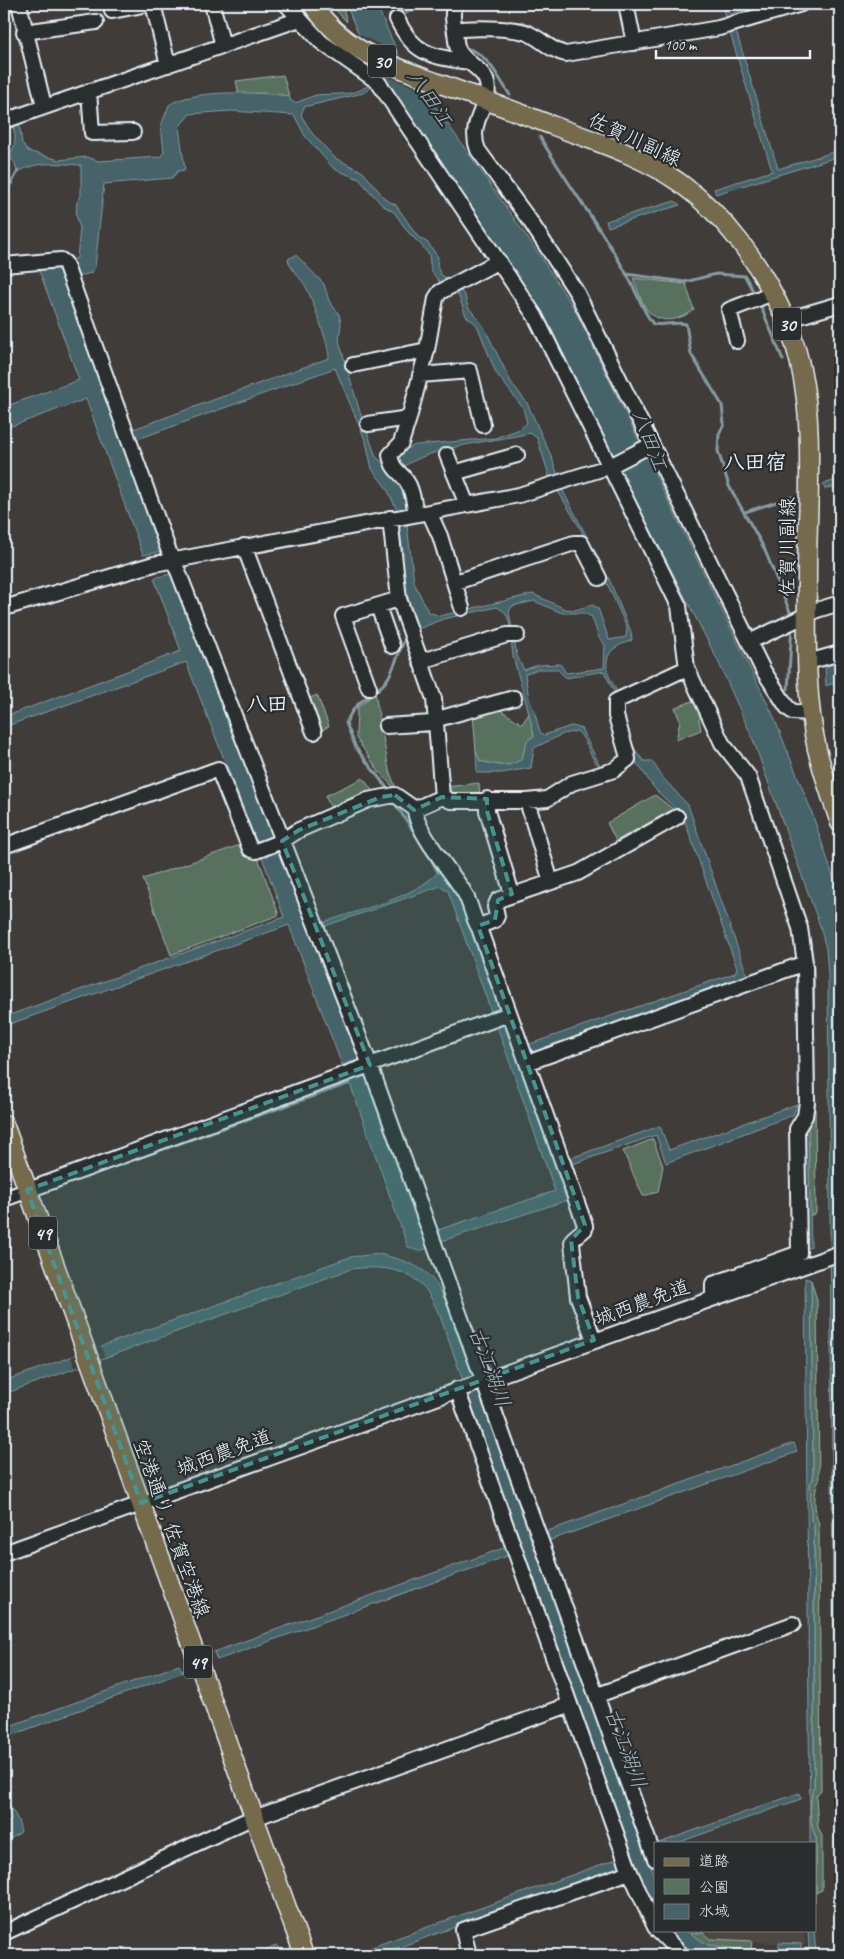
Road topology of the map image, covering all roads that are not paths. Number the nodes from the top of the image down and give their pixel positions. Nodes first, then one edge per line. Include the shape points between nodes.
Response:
1 (19, 4) edge
2 (138, 4) edge
3 (154, 4) edge
4 (212, 4) edge
5 (286, 4) edge
6 (312, 4) edge
7 (457, 4) edge
8 (626, 4) edge
9 (801, 4) edge
10 (112, 12) dead end
11 (300, 19) junction
12 (397, 19) dead end
13 (96, 22) dead end
14 (455, 30) junction
15 (24, 32) junction
16 (634, 42) junction
17 (223, 46) junction
18 (468, 62) junction
19 (168, 65) junction
20 (89, 91) junction
21 (485, 101) junction
22 (44, 106) junction
23 (9, 118) edge
24 (133, 132) dead end
25 (499, 260) junction
26 (4, 265) edge
27 (763, 298) junction
28 (840, 304) edge
29 (786, 320) junction
30 (737, 341) dead end
31 (427, 350) junction
32 (353, 364) dead end
33 (420, 375) junction
34 (410, 418) junction
35 (368, 424) dead end
36 (483, 425) dead end
37 (651, 445) junction
38 (447, 455) dead end
39 (517, 455) dead end
40 (608, 467) junction
41 (454, 473) junction
42 (467, 505) junction
43 (419, 514) junction
44 (392, 518) junction
45 (244, 546) junction
46 (172, 560) junction
47 (599, 578) dead end
48 (456, 582) junction
49 (399, 599) junction
50 (840, 603) edge
51 (378, 606) junction
52 (4, 608) edge
53 (462, 608) dead end
54 (797, 619) junction
55 (512, 635) dead end
56 (749, 642) junction
57 (392, 646) dead end
58 (840, 653) edge
59 (421, 661) junction
60 (808, 662) junction
61 (687, 668) junction
62 (369, 688) dead end
63 (514, 698) dead end
64 (811, 713) junction
65 (437, 720) junction
66 (386, 726) dead end
67 (314, 732) dead end
68 (442, 797) junction
69 (487, 799) junction
70 (527, 801) junction
71 (415, 809) junction
72 (838, 812) edge
73 (677, 817) dead end
74 (282, 841) junction
75 (4, 846) edge
76 (551, 882) junction
77 (512, 894) junction
78 (479, 928) junction
79 (805, 963) junction
80 (509, 1014) junction
81 (526, 1063) junction
82 (370, 1065) junction
83 (4, 1124) edge
84 (27, 1190) junction
85 (4, 1198) edge
86 (840, 1253) edge
87 (713, 1298) junction
88 (594, 1340) junction
89 (484, 1380) junction
90 (457, 1389) junction
91 (141, 1503) junction
92 (4, 1553) edge
93 (793, 1624) dead end
94 (598, 1695) junction
95 (569, 1704) junction
96 (254, 1818) junction
97 (654, 1856) edge
98 (630, 1872) junction
99 (654, 1925) edge
100 (659, 1932) edge
101 (4, 1933) edge
102 (304, 1955) edge
103 (469, 1955) edge
104 (682, 1955) edge

1 - 15 street
2 - 10 street
3 - 19 street
4 - 17 street
5 - 11 street
6 - 21 main road, 佐賀川副線 / 30 via 334,33 355,47 387,64
7 - 14 street via 452,15
8 - 16 street
9 - 16 street via 719,28
11 - 17 street
11 - 25 street via 322,42 374,79
12 - 18 street via 405,36 419,50
13 - 15 street
14 - 16 street via 467,27 525,32 566,54
14 - 18 street via 458,50
15 - 22 street
17 - 19 street
18 - 21 street via 485,77 488,84
19 - 20 street
20 - 22 street
20 - 24 street via 92,133
21 - 27 main road, 佐賀川副線 / 30 via 612,147 680,184 732,232 755,261
21 - 37 street via 473,137 478,150 577,293
22 - 23 street
25 - 31 street via 440,292 436,298
25 - 40 street via 535,316
26 - 46 street via 61,260 65,263
27 - 29 main road, 佐賀川副線 / 30
27 - 30 street via 729,310
28 - 29 street
29 - 54 main road, 佐賀川副線 / 30 via 804,384 808,435
31 - 32 street
31 - 33 street
33 - 34 street
33 - 36 street via 470,371
34 - 35 street
34 - 43 street via 401,443 390,455 395,469 407,482
37 - 40 street
37 - 56 street
38 - 41 street
39 - 41 street
40 - 42 street via 557,484
40 - 61 street via 679,606
41 - 42 street
42 - 43 street
43 - 44 street
43 - 48 street via 440,536
44 - 45 street
44 - 49 street
45 - 46 street
45 - 67 street
46 - 52 street
46 - 74 street
47 - 48 street via 581,543 574,543
48 - 53 street
49 - 51 street
49 - 59 street
50 - 54 street
51 - 57 street
51 - 62 street via 343,616
54 - 56 street
54 - 60 main road, 佐賀川副線 / 30
55 - 59 street
56 - 64 street via 787,707 793,712
58 - 60 street
59 - 65 street via 434,699
60 - 64 main road, 佐賀川副線 / 30
61 - 70 street via 618,699 616,716 628,757 614,770 572,783 547,798
61 - 79 street via 722,743 748,776 800,928
63 - 65 street
64 - 72 main road, 佐賀川副線 / 30 via 817,749
65 - 66 street
65 - 68 street
68 - 69 street via 451,801
68 - 71 street
69 - 70 street
69 - 77 street via 487,811
70 - 76 street
71 - 74 street via 391,795 368,800 299,830
71 - 78 street via 415,816 429,841 466,894
73 - 76 street via 578,873
74 - 75 street via 256,851 250,848 218,769
74 - 82 street
76 - 77 street
77 - 78 street via 498,900 495,920
78 - 80 street
79 - 81 street
79 - 87 street via 807,1102 797,1130 799,1253 713,1284
80 - 81 street
80 - 82 street
81 - 88 street via 585,1225 572,1243 578,1297
82 - 84 street
82 - 89 street
83 - 84 main road, 49
84 - 85 street
84 - 91 main road, 空港通り, 佐賀空港線 / 49
86 - 87 street, 城西農免道
87 - 88 street, 城西農免道
88 - 89 street, 城西農免道
89 - 90 street, 城西農免道
89 - 94 street
90 - 91 street, 城西農免道
90 - 95 street
91 - 92 street, 城西農免道
91 - 96 main road, 空港通り, 佐賀空港線 / 49
93 - 94 street
94 - 97 street
95 - 96 street
95 - 98 street
96 - 101 street
96 - 102 main road, 空港通り, 佐賀空港線 / 49
98 - 99 street
98 - 103 street via 463,1930
100 - 104 street

